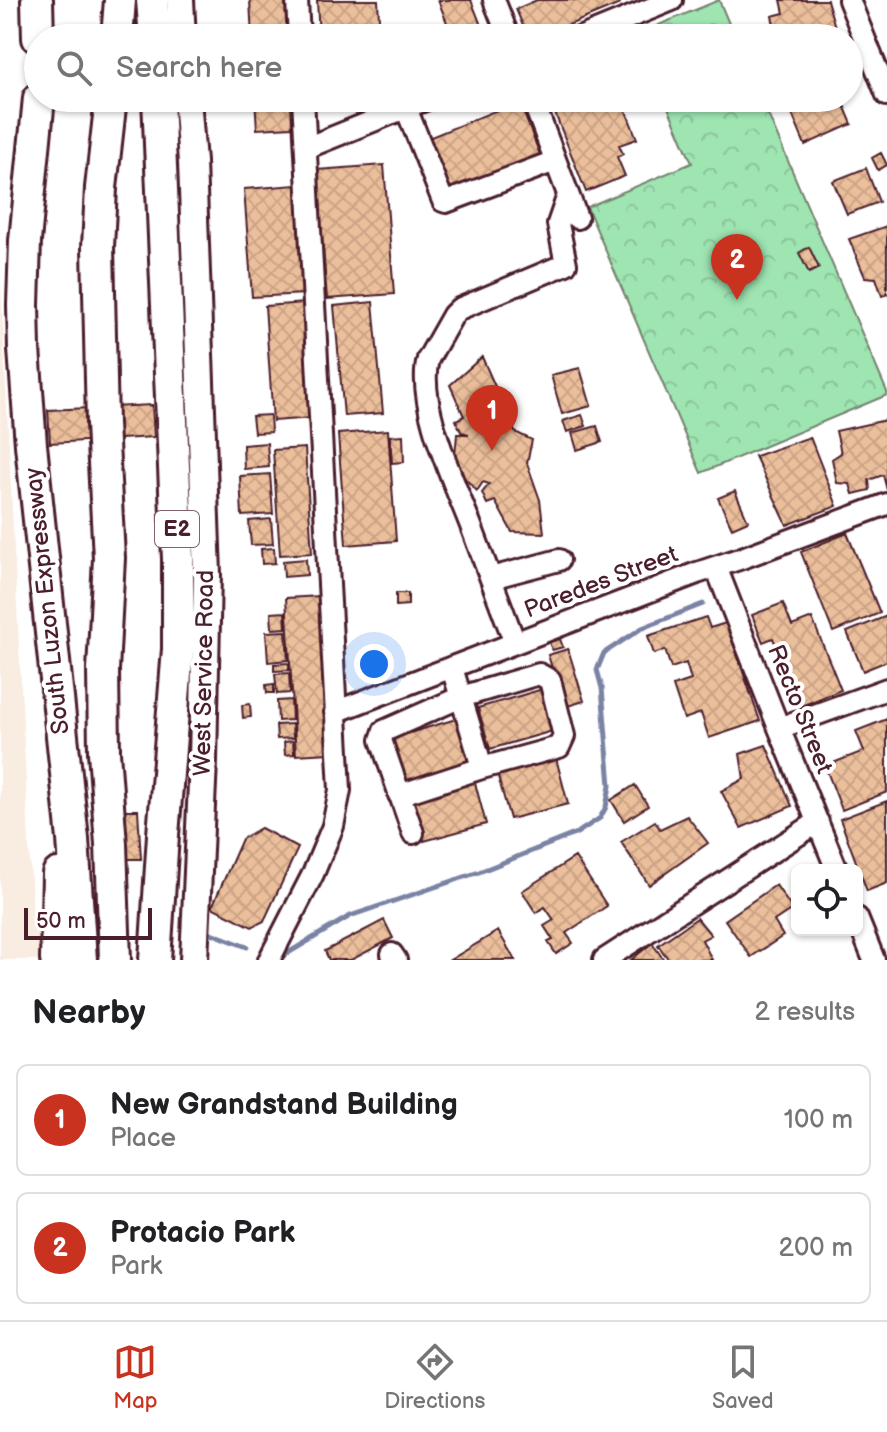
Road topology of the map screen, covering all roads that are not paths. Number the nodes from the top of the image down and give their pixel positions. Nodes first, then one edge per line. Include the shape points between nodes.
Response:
1 (37, 0) edge
2 (120, 0) edge
3 (152, 0) edge
4 (180, 0) edge
5 (297, 0) edge
6 (494, 0) edge
7 (672, 0) edge
8 (849, 0) edge
9 (38, 24) edge
10 (118, 24) edge
11 (154, 24) edge
12 (181, 24) edge
13 (298, 24) edge
14 (503, 24) edge
15 (613, 24) edge
16 (859, 24) edge
17 (863, 35) edge
18 (887, 95) edge
19 (38, 112) edge
20 (109, 112) edge
21 (159, 112) edge
22 (188, 112) edge
23 (304, 112) edge
24 (396, 112) edge
25 (408, 112) edge
26 (537, 112) edge
27 (306, 148) junction
28 (555, 161) junction
29 (568, 195) junction
30 (577, 218) dead end
31 (887, 504) edge
32 (559, 560) dead end
33 (716, 567) junction
34 (491, 578) junction
35 (515, 643) junction
36 (452, 668) junction
37 (887, 689) edge
38 (461, 697) junction
39 (335, 712) junction
40 (779, 728) junction
41 (482, 768) junction
42 (66, 780) junction
43 (399, 795) junction
44 (818, 822) junction
45 (413, 833) dead end
46 (162, 855) junction
47 (835, 864) edge
48 (863, 933) edge
49 (56, 960) edge
50 (81, 960) edge
51 (115, 960) edge
52 (155, 960) edge
53 (174, 960) edge
54 (194, 960) edge
55 (269, 960) edge
56 (604, 960) edge
57 (874, 960) edge

1 - 9 highway
2 - 10 highway
3 - 11 highway
4 - 12 main road
5 - 13 lane
6 - 14 lane
7 - 15 lane
8 - 16 lane
17 - 18 lane
19 - 42 highway, South Luzon Expressway via 25,241 24,330
20 - 51 highway, South Luzon Expressway via 98,247 109,558 104,752
21 - 46 highway, E2 via 178,559 178,649
22 - 54 main road, West Service Road via 207,574
23 - 27 lane
24 - 27 lane
25 - 28 lane via 446,202
26 - 28 lane
27 - 39 lane
28 - 29 lane
29 - 30 lane
29 - 34 lane via 558,224 566,264 459,309 426,367 435,432
31 - 33 lane, Paredes Street
32 - 34 lane
33 - 35 lane, Paredes Street
33 - 40 lane, Recto Street
34 - 35 lane
35 - 36 lane, Paredes Street
36 - 38 lane
36 - 39 lane, Paredes Street
37 - 40 lane
38 - 41 lane
38 - 41 lane via 539,674 550,680 564,736 559,747
38 - 43 lane via 384,731 381,740
39 - 55 lane via 340,790 333,826
40 - 44 lane, Recto Street
41 - 43 lane
42 - 49 highway
42 - 50 highway, South Luzon Expressway
43 - 45 lane
44 - 47 lane, Recto Street
44 - 56 lane
46 - 52 highway, E2
46 - 53 highway via 173,911
48 - 57 lane

